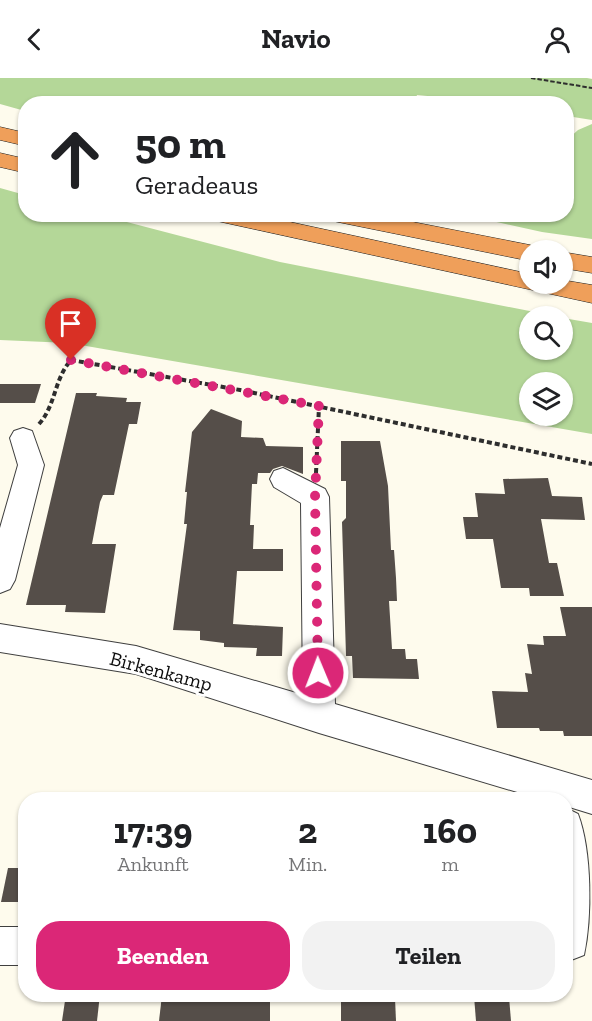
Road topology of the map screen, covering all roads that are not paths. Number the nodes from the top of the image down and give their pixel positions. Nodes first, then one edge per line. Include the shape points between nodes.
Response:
1 (0, 134) edge
2 (18, 138) edge
3 (0, 159) edge
4 (18, 164) edge
5 (254, 222) edge
6 (373, 222) edge
7 (519, 251) edge
8 (573, 262) edge
9 (592, 266) edge
10 (519, 280) edge
11 (573, 290) edge
12 (592, 294) edge
13 (23, 438) road end
14 (283, 479) dead end
15 (0, 580) edge
16 (0, 638) edge
17 (319, 717) junction
18 (557, 792) edge
19 (573, 795) edge
20 (592, 797) edge
21 (573, 870) edge
22 (573, 931) edge
23 (0, 946) edge
24 (18, 946) edge

1 - 2 highway
3 - 4 highway
5 - 10 highway
6 - 7 highway
8 - 9 highway
11 - 12 highway
13 - 15 street via 31,465
14 - 17 street via 315,497
16 - 17 street, Birkenkamp via 136,660
17 - 18 street, Birkenkamp
19 - 20 street, Birkenkamp
21 - 22 street via 578,902
23 - 24 street

